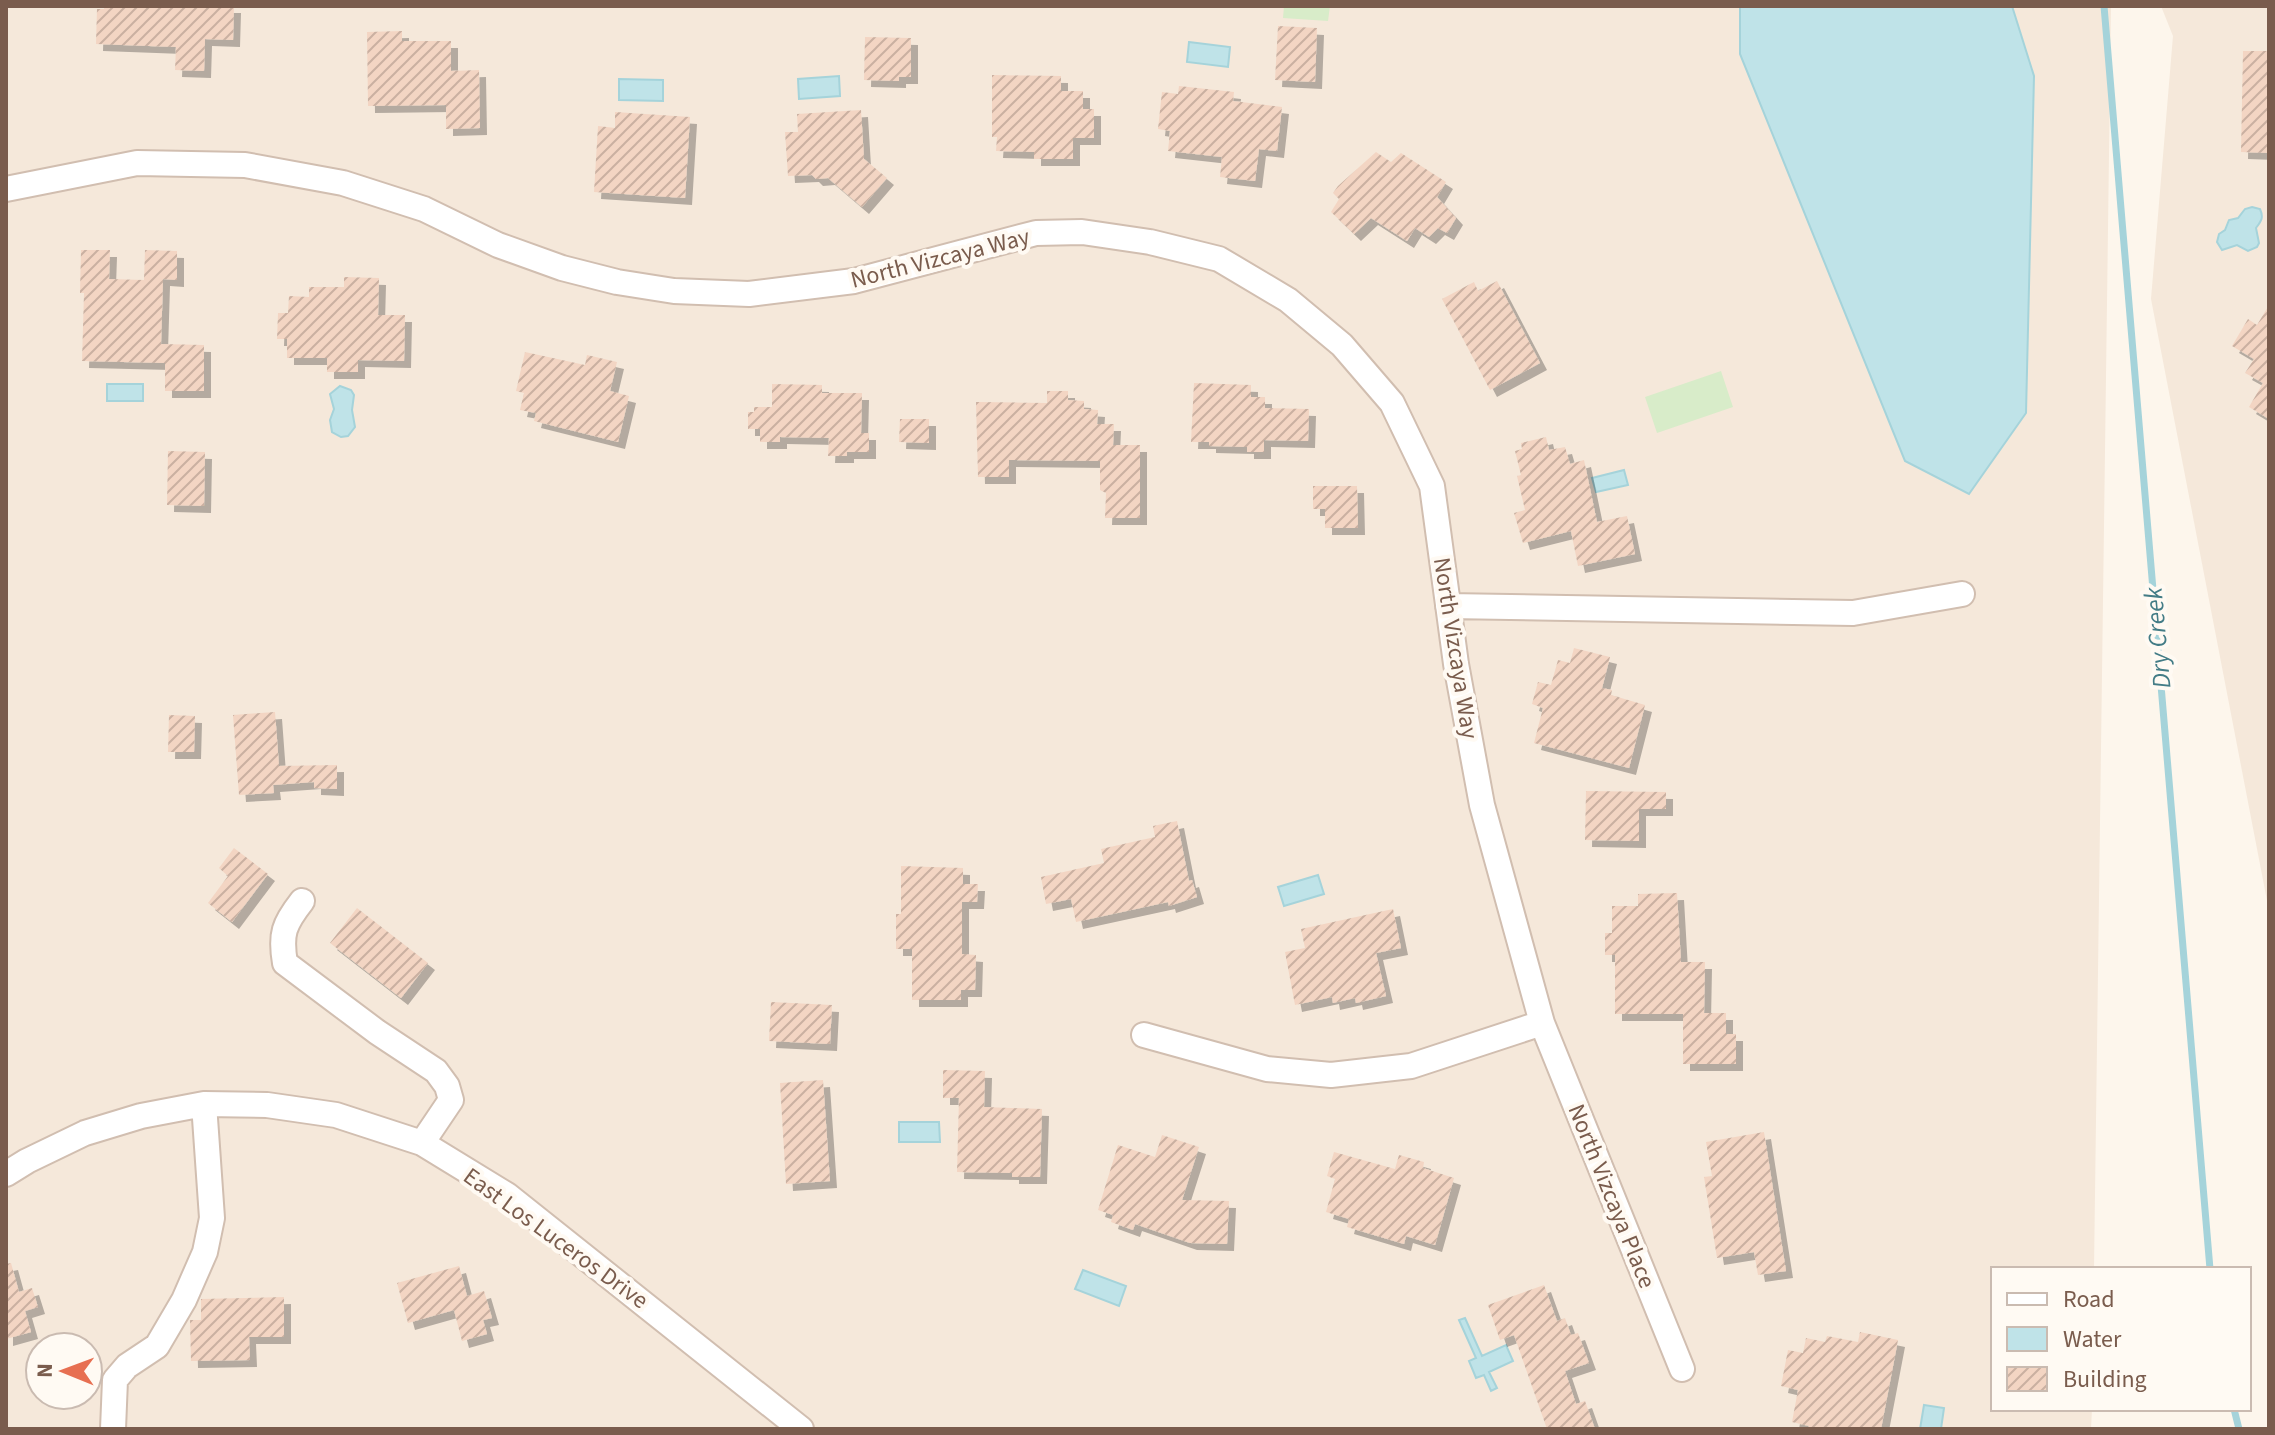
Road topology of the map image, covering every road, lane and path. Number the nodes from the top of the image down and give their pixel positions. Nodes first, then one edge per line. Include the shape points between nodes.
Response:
1 (6, 189) edge
2 (1962, 594) dead end
3 (1448, 606) junction
4 (302, 901) dead end
5 (1542, 1023) junction
6 (1144, 1035) dead end
7 (204, 1104) junction
8 (422, 1143) junction
9 (6, 1174) edge
10 (1682, 1369) dead end
11 (113, 1429) edge
12 (801, 1429) edge

1 - 3 street, North Vizcaya Way via 137,163 245,165 343,183 424,209 498,245 562,268 674,291 749,294 854,281 1036,233 1082,232 1219,259 1288,300 1342,345 1392,403 1432,486
2 - 3 street via 1853,613
3 - 5 street, North Vizcaya Way via 1482,805
4 - 8 street via 281,939 285,963 436,1071 447,1086 451,1100
5 - 6 street via 1411,1066 1331,1075 1267,1069
5 - 10 street, North Vizcaya Place
7 - 8 street, East Los Luceros Drive via 267,1105 336,1115
7 - 9 street, East Los Luceros Drive via 85,1133
7 - 11 street via 212,1218 205,1252 157,1346 115,1380
8 - 12 street, East Los Luceros Drive via 507,1195

